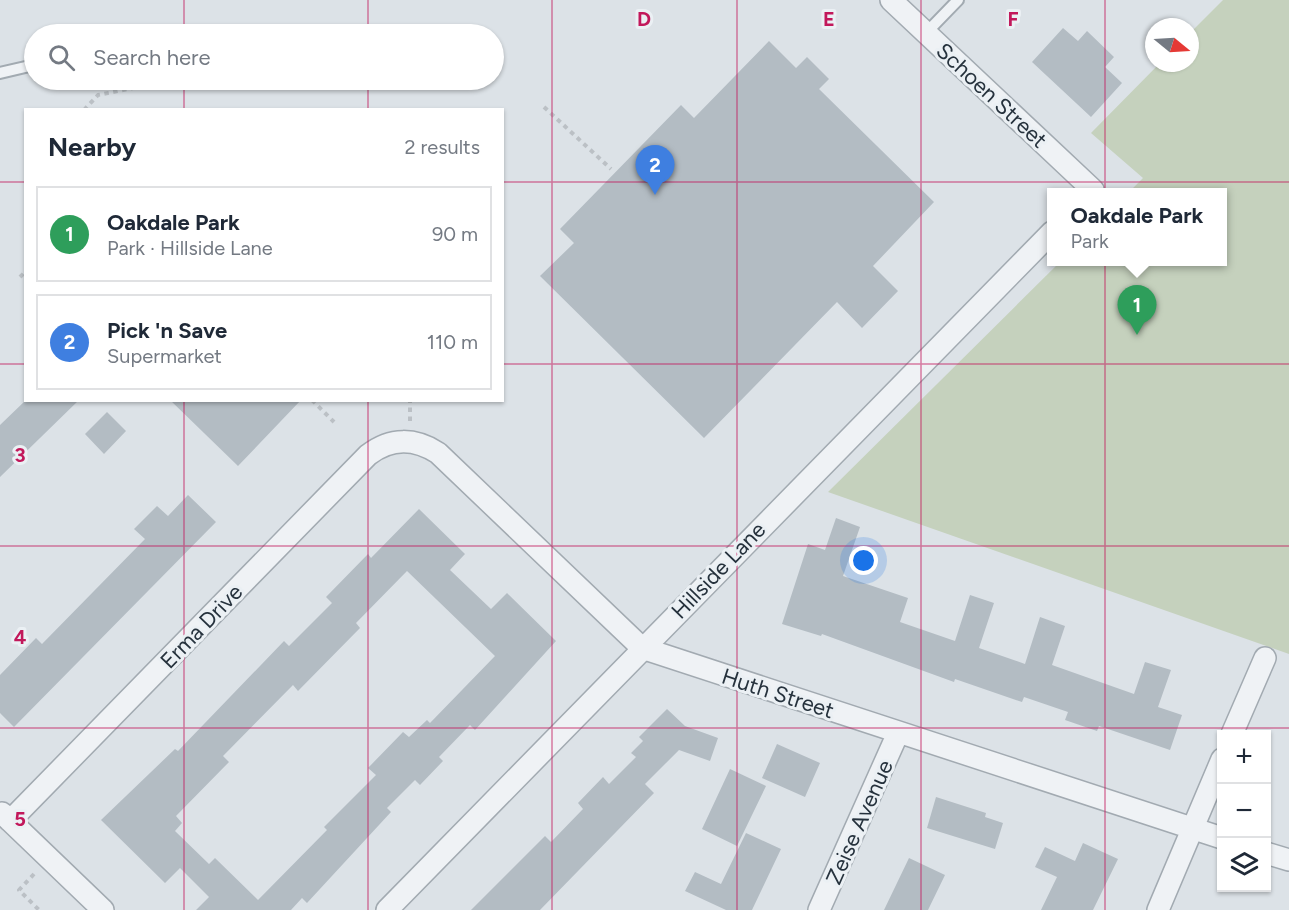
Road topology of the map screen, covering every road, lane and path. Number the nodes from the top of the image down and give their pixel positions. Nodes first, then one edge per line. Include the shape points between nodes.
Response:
1 (891, 0) edge
2 (958, 0) edge
3 (926, 33) junction
4 (24, 67) edge
5 (0, 73) edge
6 (124, 90) edge
7 (544, 106) dead end
8 (86, 108) edge
9 (611, 169) dead end
10 (1089, 188) edge
11 (1047, 237) edge
12 (24, 273) edge
13 (20, 277) dead end
14 (314, 402) edge
15 (334, 422) dead end
16 (399, 441) joint
17 (642, 648) junction
18 (1265, 658) dead end
19 (1234, 730) edge
20 (898, 734) junction
21 (1217, 769) edge
22 (5, 816) edge
23 (1192, 829) junction
24 (1217, 837) edge
25 (1271, 855) edge
26 (49, 858) junction
27 (1289, 860) edge
28 (39, 910) edge
29 (103, 910) edge
30 (387, 910) edge
31 (819, 910) edge
32 (1158, 910) edge

1 - 3 street, Schoen Street
2 - 3 lane
3 - 10 street, Schoen Street
4 - 5 lane
6 - 8 path via 98,95
7 - 9 path
11 - 17 street, Hillside Lane
12 - 13 path
14 - 15 path
16 - 17 street, Huth Street via 420,443 438,453
16 - 22 street, Erma Drive via 368,455
17 - 20 street, Huth Street
17 - 30 street, Hillside Lane
18 - 19 street
20 - 23 street, Huth Street
20 - 31 street, Zeise Avenue
21 - 23 street
22 - 26 street
23 - 24 street, Huth Street
23 - 32 street
25 - 27 street
26 - 28 path via 19,890
26 - 29 street

